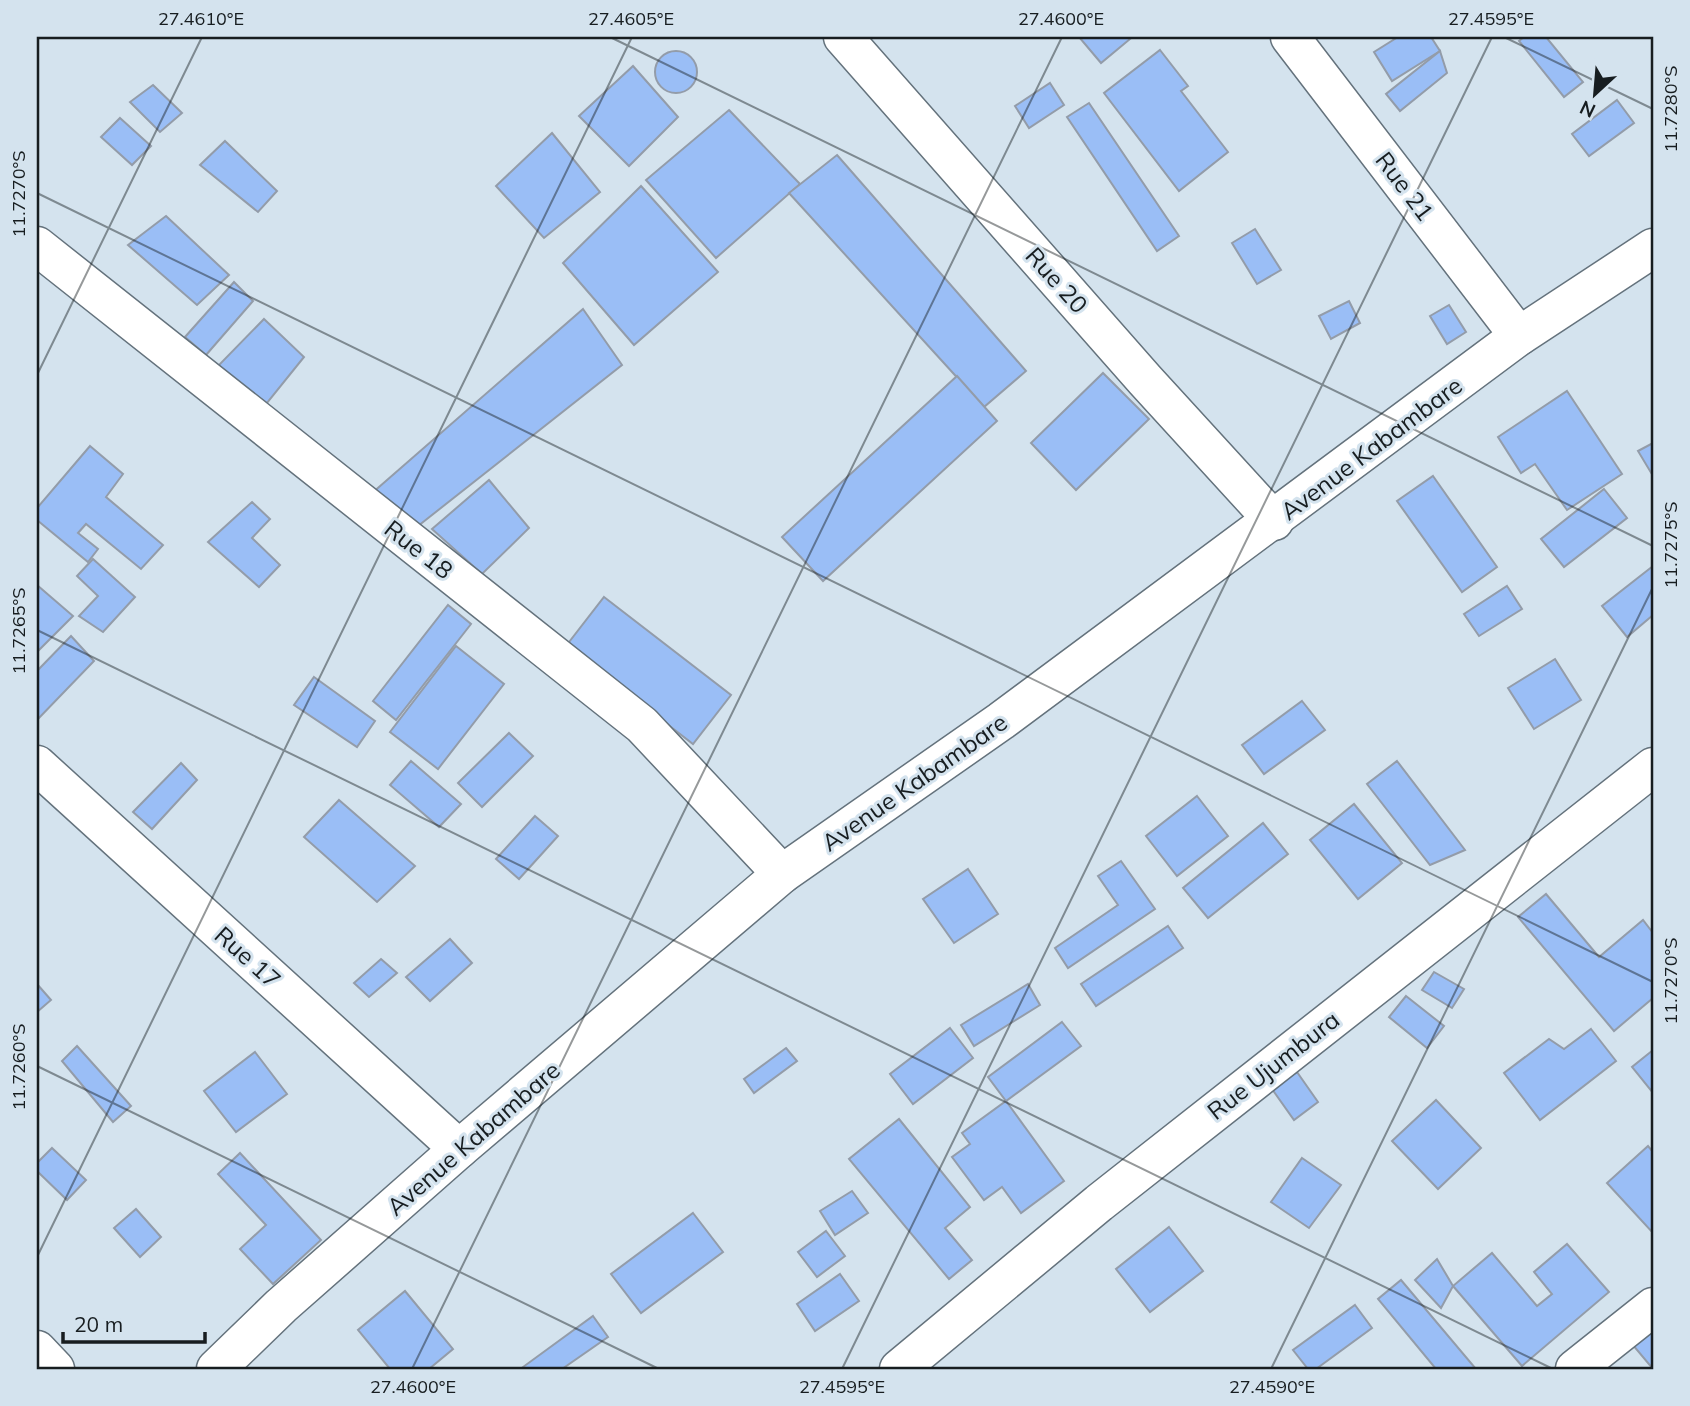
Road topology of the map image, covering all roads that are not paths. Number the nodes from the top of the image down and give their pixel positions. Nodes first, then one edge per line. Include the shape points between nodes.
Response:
1 (843, 37) edge
2 (1290, 37) edge
3 (37, 246) edge
4 (1653, 248) edge
5 (1519, 336) junction
6 (1275, 521) junction
7 (37, 765) edge
8 (1653, 766) edge
9 (782, 874) junction
10 (459, 1149) junction
11 (1653, 1307) edge
12 (37, 1350) edge
13 (55, 1369) edge
14 (216, 1369) edge
15 (899, 1369) edge
16 (1575, 1369) edge

1 - 6 street, Rue 20
2 - 5 street, Rue 21
3 - 9 street, Rue 18 via 642,725
4 - 5 street, Avenue Kabambare
5 - 6 street, Avenue Kabambare
6 - 9 street, Avenue Kabambare
7 - 10 street, Rue 17
8 - 15 street, Rue Ujumbura via 1099,1203
9 - 10 street, Avenue Kabambare
10 - 14 street, Avenue Kabambare
11 - 16 street
12 - 13 street

